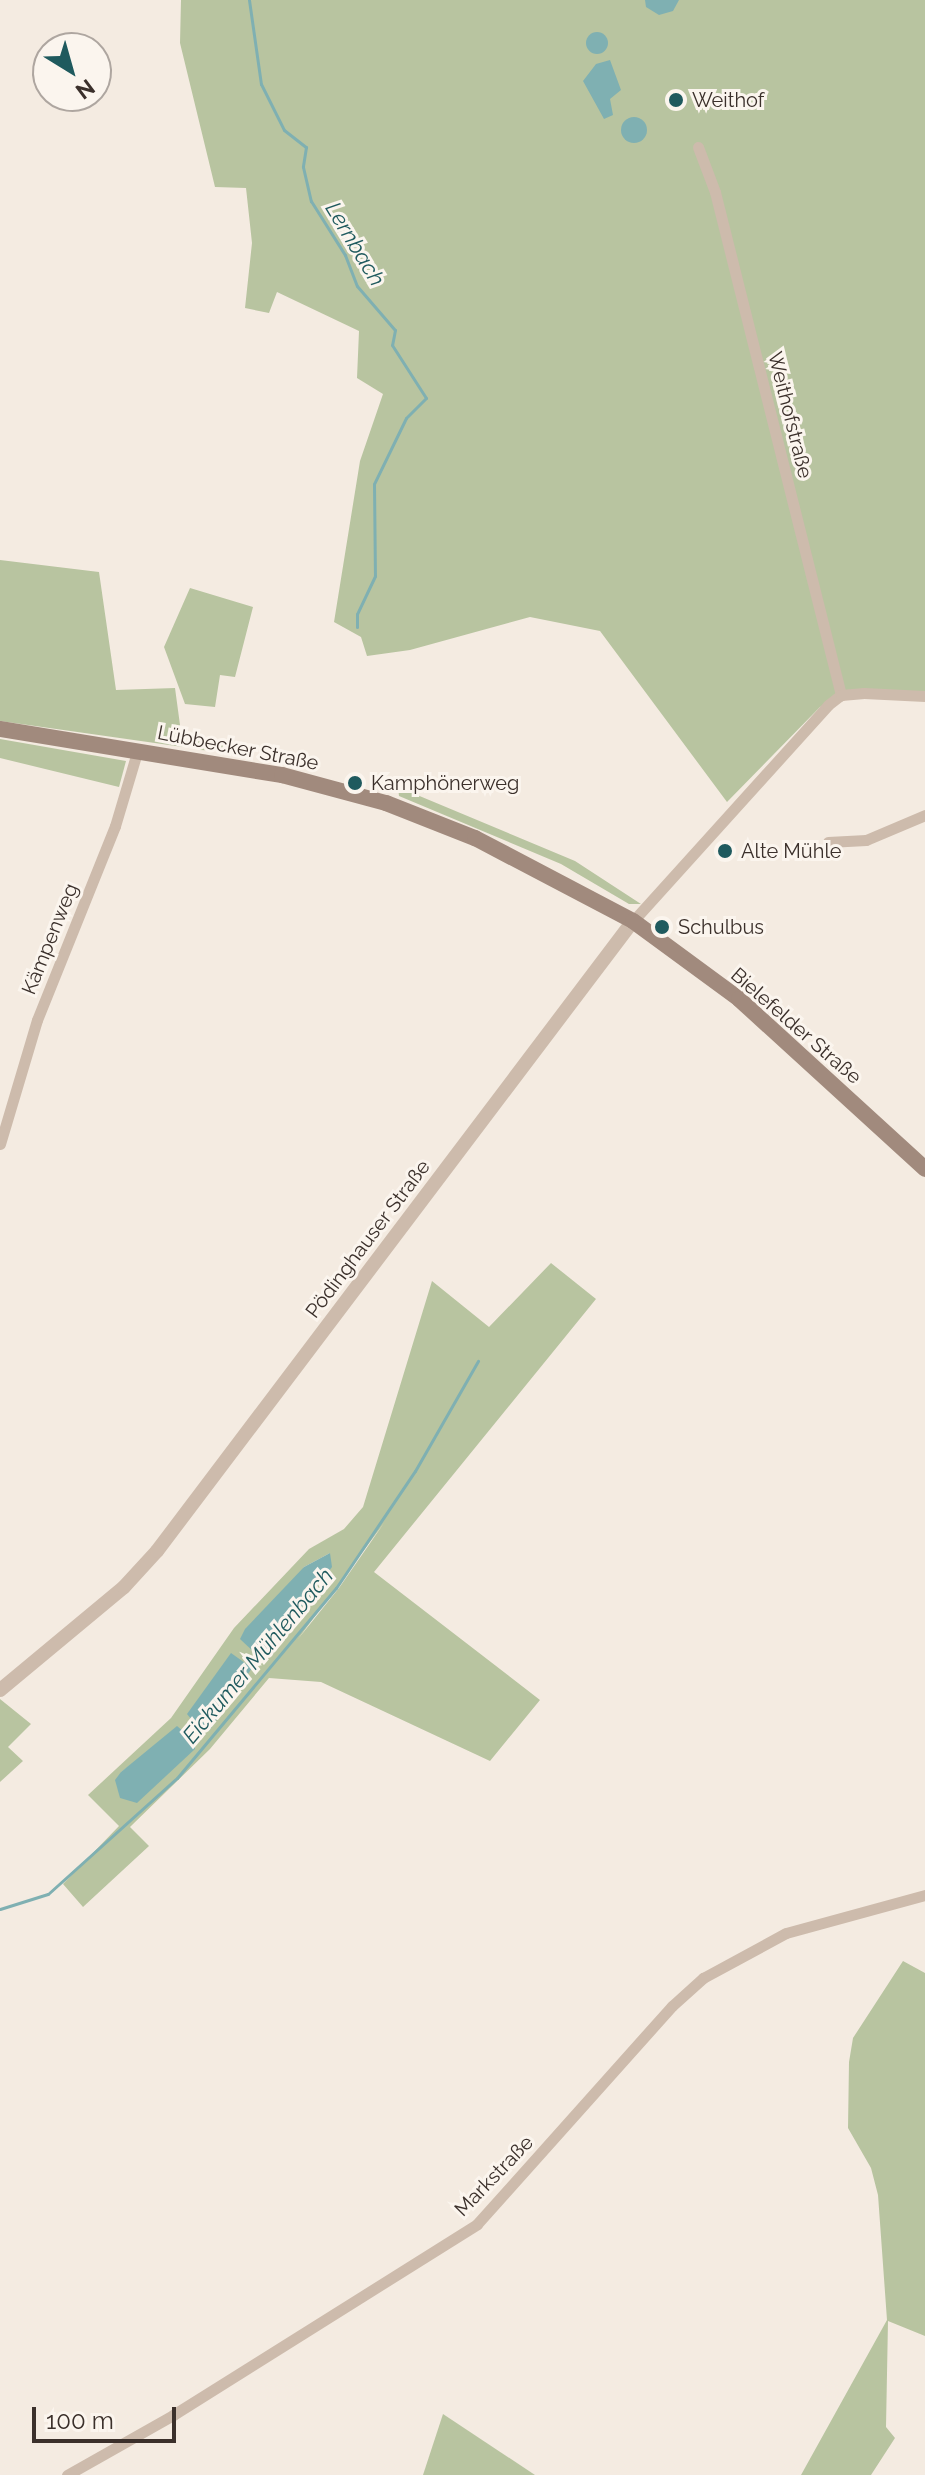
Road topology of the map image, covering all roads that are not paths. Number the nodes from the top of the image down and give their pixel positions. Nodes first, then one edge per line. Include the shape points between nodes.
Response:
1 (698, 147) dead end
2 (841, 695) junction
3 (925, 696) edge
4 (0, 729) edge
5 (138, 749) junction
6 (925, 815) edge
7 (828, 842) dead end
8 (633, 921) junction
9 (0, 1144) edge
10 (925, 1169) edge
11 (0, 1690) edge
12 (925, 1895) edge
13 (67, 2475) edge

1 - 2 street, Weithofstraße via 715,192
2 - 3 street
2 - 8 street, Pödinghauser Straße via 747,791
4 - 5 main road, Lübbecker Straße
5 - 8 main road, Lübbecker Straße via 237,765 386,803 488,844
5 - 9 street, Kämpenweg via 115,826 37,1020
6 - 7 street via 866,840
8 - 10 main road, Bielefelder Straße via 739,999
8 - 11 street, Pödinghauser Straße via 157,1551 124,1587
12 - 13 street, Markstraße via 786,1933 703,1978 477,2224 173,2415

